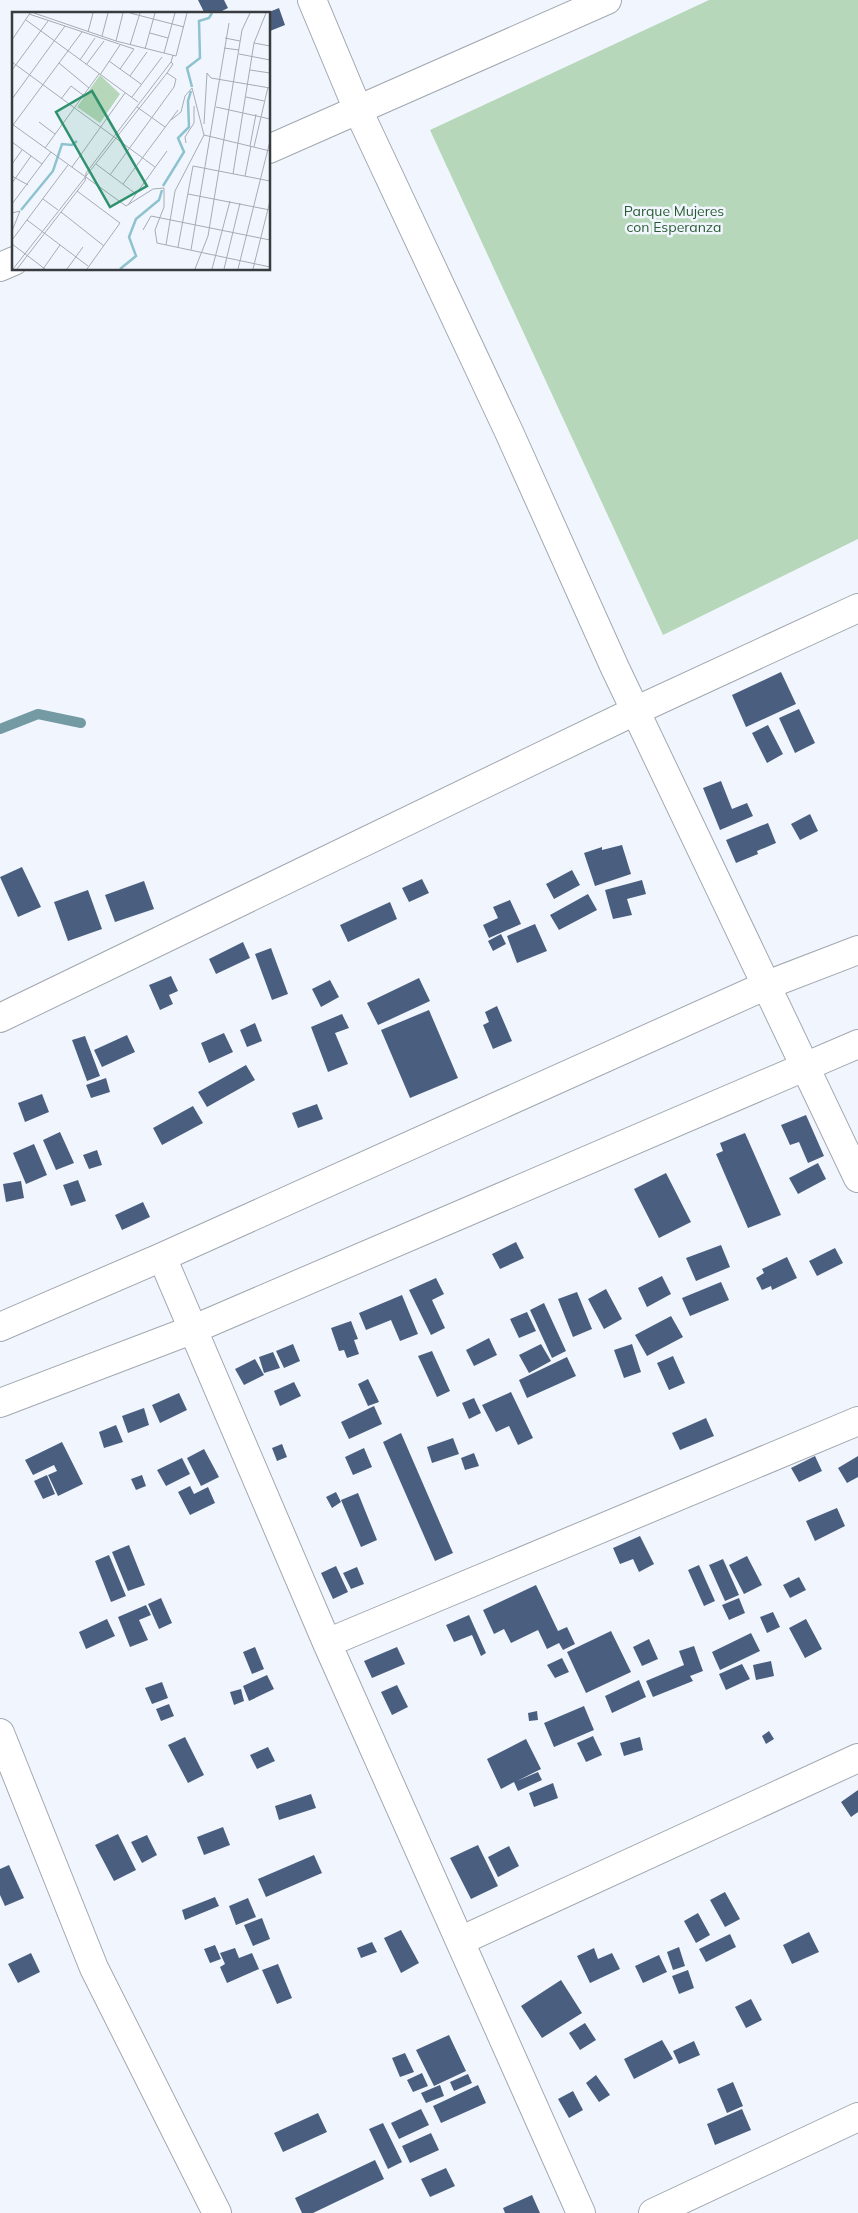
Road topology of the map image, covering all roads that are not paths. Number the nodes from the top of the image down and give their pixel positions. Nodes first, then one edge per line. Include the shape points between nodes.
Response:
1 (312, 0) edge
2 (607, 0) edge
3 (358, 110) junction
4 (270, 149) edge
5 (12, 262) edge
6 (0, 267) edge
7 (858, 608) edge
8 (635, 711) junction
9 (858, 950) edge
10 (767, 985) junction
11 (0, 1018) edge
12 (858, 1044) edge
13 (805, 1066) junction
14 (858, 1178) edge
15 (162, 1258) junction
16 (0, 1327) edge
17 (194, 1329) junction
18 (0, 1403) edge
19 (858, 1421) edge
20 (327, 1643) junction
21 (0, 1733) edge
22 (858, 1758) edge
23 (460, 1941) junction
24 (858, 2116) edge
25 (217, 2213) edge
26 (581, 2213) edge
27 (653, 2213) edge

1 - 3 street
2 - 3 street
3 - 4 street
3 - 8 street
5 - 6 street
7 - 8 street
8 - 10 street
8 - 11 street
9 - 10 street
10 - 13 street
10 - 15 street
12 - 13 street
13 - 14 street
13 - 17 street
15 - 16 street
15 - 17 street
17 - 18 street
17 - 20 street
19 - 20 street
20 - 23 street
21 - 25 street via 94,1968
22 - 23 street
23 - 26 street
24 - 27 street

